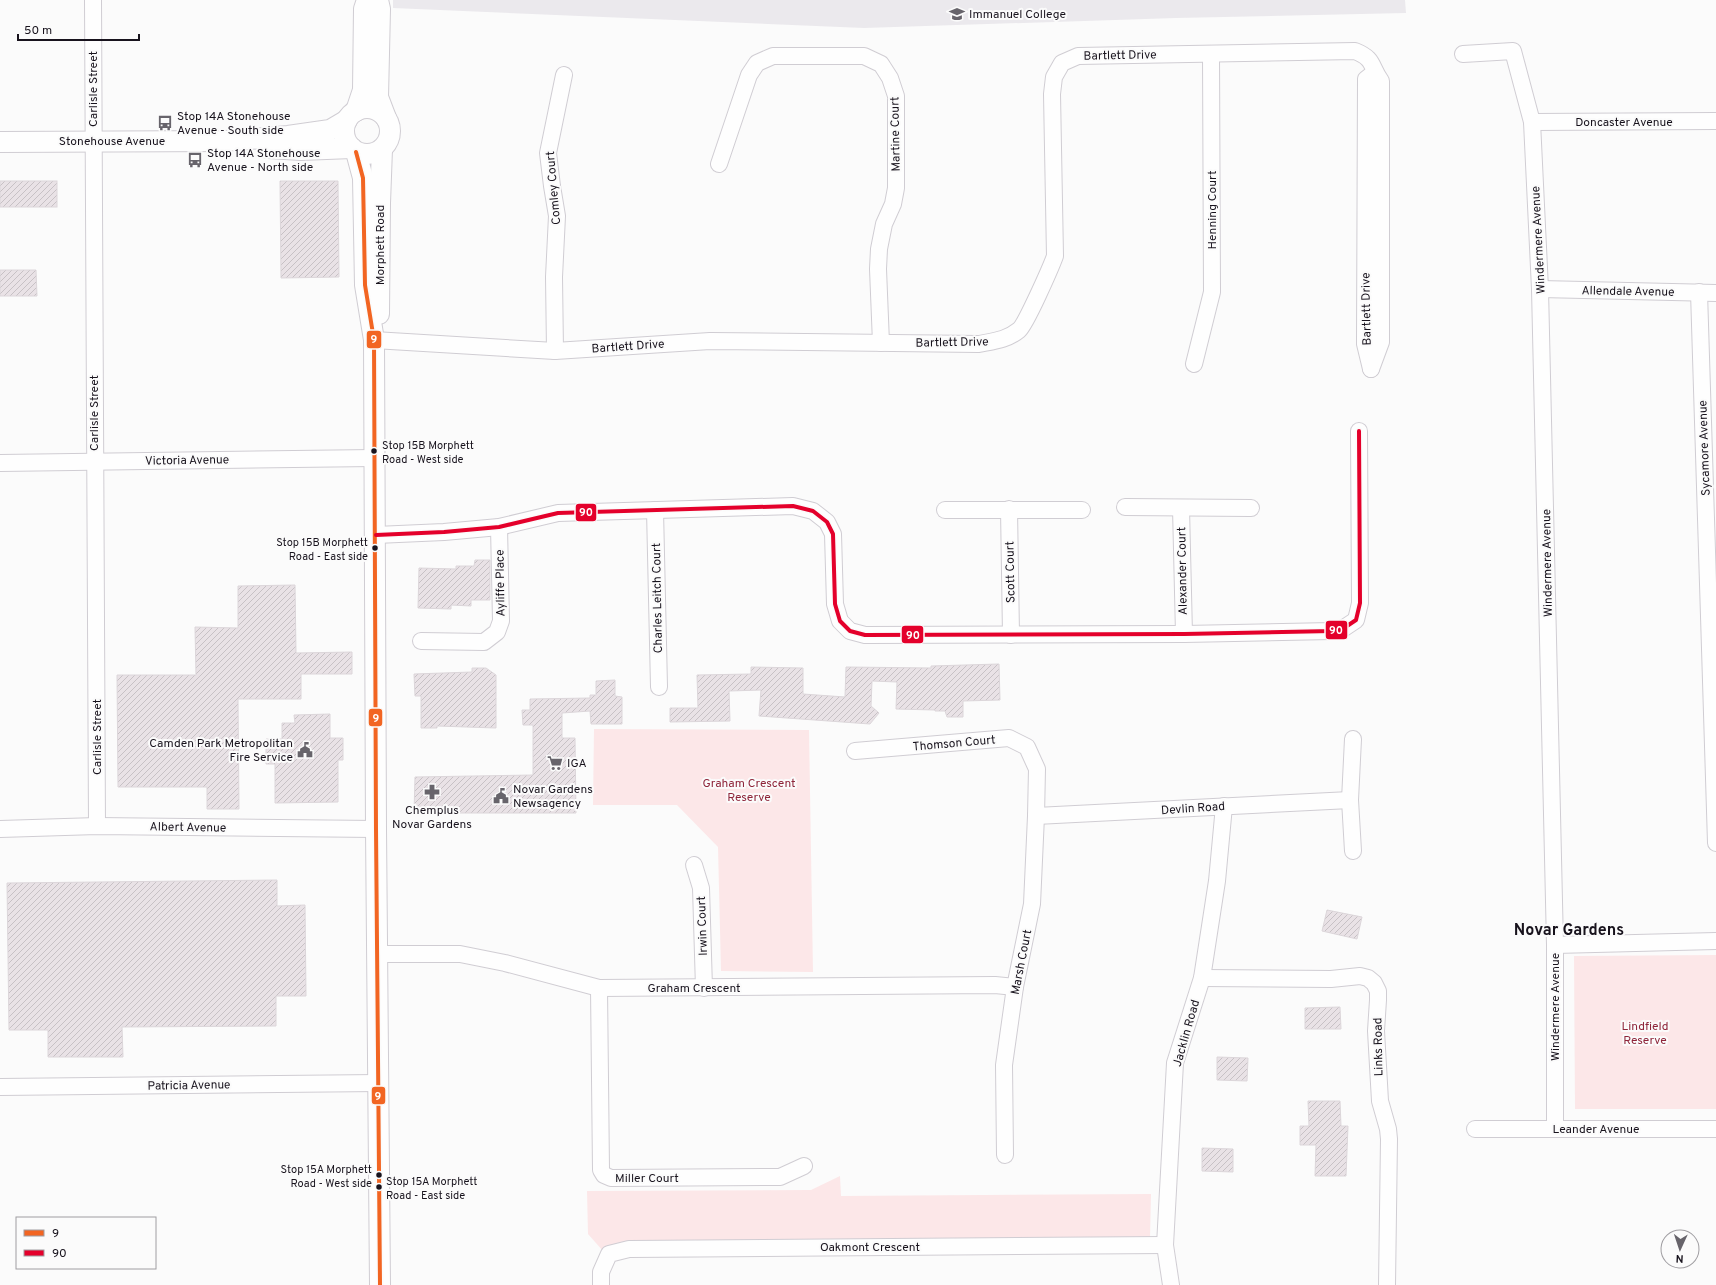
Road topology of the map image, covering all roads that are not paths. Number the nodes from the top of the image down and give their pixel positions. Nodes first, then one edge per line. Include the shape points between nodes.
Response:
1 (93, 0) edge
2 (367, 0) edge
3 (378, 0) edge
4 (1211, 54) junction
5 (1463, 54) dead end
6 (1375, 72) junction
7 (564, 75) dead end
8 (352, 116) junction
9 (386, 118) junction
10 (1716, 121) edge
11 (1532, 122) junction
12 (94, 141) junction
13 (225, 141) junction
14 (0, 142) edge
15 (382, 149) junction
16 (354, 150) junction
17 (719, 164) dead end
18 (1540, 289) junction
19 (1699, 292) junction
20 (1716, 293) edge
21 (374, 340) junction
22 (881, 343) junction
23 (555, 351) junction
24 (1194, 364) dead end
25 (1359, 430) dead end
26 (374, 458) junction
27 (95, 461) junction
28 (0, 463) edge
29 (1125, 507) dead end
30 (1181, 508) junction
31 (1251, 508) dead end
32 (1009, 509) junction
33 (655, 510) junction
34 (945, 510) dead end
35 (1082, 510) dead end
36 (499, 527) junction
37 (376, 535) junction
38 (1184, 634) junction
39 (1011, 635) junction
40 (421, 641) dead end
41 (659, 687) dead end
42 (1353, 739) dead end
43 (855, 751) dead end
44 (1037, 769) joint
45 (1350, 800) junction
46 (1224, 806) junction
47 (1036, 816) junction
48 (97, 826) junction
49 (0, 829) edge
50 (376, 829) junction
51 (1716, 843) edge
52 (1353, 851) dead end
53 (694, 865) dead end
54 (1716, 941) edge
55 (1555, 945) junction
56 (377, 954) junction
57 (1202, 978) junction
58 (599, 988) junction
59 (704, 988) junction
60 (1015, 988) junction
61 (379, 1083) junction
62 (0, 1087) edge
63 (1475, 1129) dead end
64 (1555, 1129) junction
65 (1716, 1129) edge
66 (1005, 1154) dead end
67 (804, 1166) dead end
68 (1165, 1245) junction
69 (380, 1285) edge
70 (601, 1285) edge
71 (1171, 1285) edge
72 (1387, 1285) edge

1 - 12 street, Carlisle Street
2 - 8 street via 364,9 363,90
3 - 9 street via 378,97
4 - 6 street, Bartlett Drive via 1356,51 1371,60
4 - 22 street, Bartlett Drive via 1078,56 1062,63 1054,77 1052,94 1055,256 1021,329 1003,340 979,344
4 - 24 street, Henning Court via 1212,292
5 - 11 street, Windermere Avenue via 1513,51
6 - 6 street, Bartlett Drive via 1381,81 1381,342 1371,369 1365,344 1366,79
7 - 23 street, Comley Court via 548,153 557,216 554,277
8 - 9 street via 361,109 370,108
8 - 13 street, Stonehouse Avenue via 330,130
8 - 16 street via 344,129 345,138
9 - 15 street via 390,125 390,134
10 - 11 street, Doncaster Avenue
11 - 18 street, Windermere Avenue
12 - 13 street, Stonehouse Avenue
12 - 14 street, Stonehouse Avenue
12 - 27 street, Carlisle Street
13 - 16 street, Stonehouse Avenue via 261,148
15 - 16 street via 369,154
15 - 21 street, Morphett Road via 380,313
16 - 21 street, Morphett Road via 363,178 365,285
17 - 22 street, Martine Court via 749,75 757,63 773,56 864,56 881,64 890,78 896,96 896,188 879,249
18 - 19 street, Allendale Avenue
18 - 55 street, Windermere Avenue
19 - 20 street, Allendale Avenue
19 - 51 street, Sycamore Avenue
21 - 23 street, Bartlett Drive
21 - 26 street, Morphett Road
22 - 23 street, Bartlett Drive via 710,341
25 - 38 street via 1360,603 1356,620 1332,632
26 - 27 street, Victoria Avenue
26 - 37 street, Morphett Road
27 - 28 street, Victoria Avenue
27 - 48 street, Carlisle Street
29 - 30 street
30 - 31 street
30 - 38 street, Alexander Court
32 - 34 street
32 - 35 street
32 - 39 street, Scott Court
33 - 36 street via 558,513
33 - 39 street via 793,506 813,511 827,522 833,534 835,604 840,620 850,631 865,635
33 - 41 street, Charles Leitch Court
36 - 37 street
36 - 40 street, Ayliffe Place via 501,621 497,632 484,642
37 - 50 street, Morphett Road
38 - 39 street
42 - 45 street
43 - 44 street, Thomson Court via 1009,738 1027,747
44 - 47 street, Marsh Court
45 - 46 street, Devlin Road
45 - 52 street
46 - 47 street, Devlin Road
46 - 57 street, Jacklin Road via 1217,882
47 - 60 street, Marsh Court via 1032,904
48 - 49 street, Albert Avenue
48 - 50 street, Albert Avenue
50 - 56 street, Morphett Road
53 - 59 street, Irwin Court via 701,888
54 - 55 street
55 - 64 street, Windermere Avenue
56 - 58 street, Graham Crescent via 460,954
56 - 61 street, Morphett Road
57 - 68 street, Jacklin Road via 1175,1063
57 - 72 street, Links Road via 1331,979 1360,976 1374,983 1378,991 1376,1031 1380,1101 1389,1139
58 - 59 street, Graham Crescent
58 - 67 street, Miller Court via 601,1170 604,1175 611,1178 780,1177
59 - 60 street, Graham Crescent via 988,985
60 - 66 street, Marsh Court via 1004,1065
61 - 62 street, Patricia Avenue
61 - 69 street, Morphett Road
63 - 64 street, Leander Avenue
64 - 65 street, Leander Avenue
68 - 70 street, Oakmont Crescent via 630,1249 609,1254 601,1272
68 - 71 street, Jacklin Road

